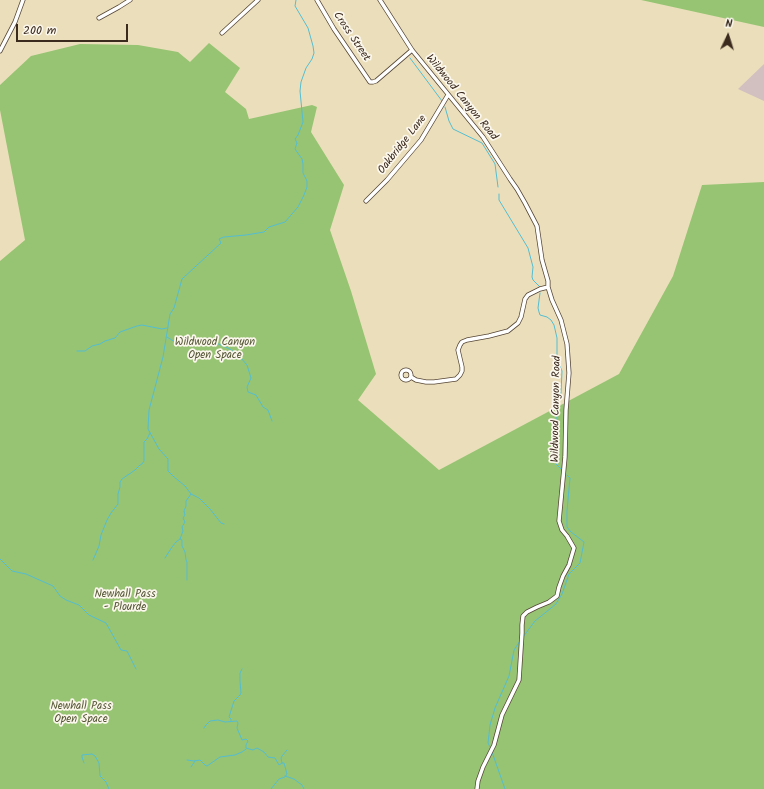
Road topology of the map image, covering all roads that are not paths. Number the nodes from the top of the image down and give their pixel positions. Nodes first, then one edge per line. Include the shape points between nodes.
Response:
1 (23, 0) edge
2 (130, 0) edge
3 (258, 0) edge
4 (316, 0) edge
5 (380, 0) edge
6 (99, 18) dead end
7 (222, 33) dead end
8 (412, 50) junction
9 (0, 51) edge
10 (448, 96) junction
11 (366, 201) dead end
12 (548, 287) junction
13 (411, 377) dead end
14 (477, 789) edge

1 - 9 street
2 - 6 street
3 - 7 street
4 - 8 street, Cross Street via 370,82 380,78
5 - 8 street, Wildwood Canyon Road
8 - 10 street, Wildwood Canyon Road
10 - 11 street, Oakbridge Lane via 421,140
10 - 12 street, Wildwood Canyon Road via 483,137 535,222
12 - 13 street via 528,295 522,316 508,331 462,342 458,350 462,371 456,379 434,382
12 - 14 street, Wildwood Canyon Road via 567,344 569,373 566,457 559,521 574,548 557,596 523,616 518,680 502,715

